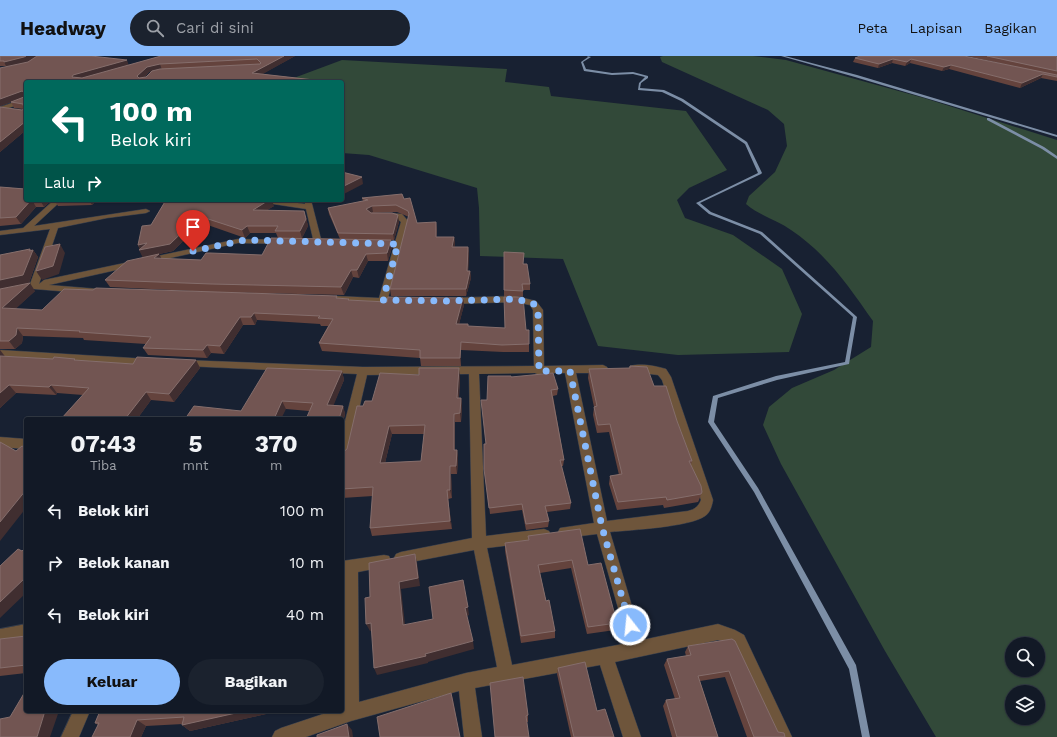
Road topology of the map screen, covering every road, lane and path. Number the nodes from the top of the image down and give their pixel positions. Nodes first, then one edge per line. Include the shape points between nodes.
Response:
1 (24, 101) edge
2 (0, 109) edge
3 (15, 112) edge
4 (56, 202) edge
5 (284, 202) edge
6 (308, 204) edge
7 (146, 212) dead end
8 (373, 216) edge
9 (55, 226) junction
10 (25, 230) junction
11 (0, 233) edge
12 (296, 242) edge
13 (318, 243) edge
14 (369, 244) edge
15 (398, 244) junction
16 (34, 286) junction
17 (105, 291) edge
18 (0, 293) edge
19 (324, 299) edge
20 (383, 300) junction
21 (414, 301) edge
22 (438, 301) edge
23 (0, 353) edge
24 (160, 362) edge
25 (176, 363) edge
26 (474, 370) junction
27 (363, 371) junction
28 (539, 371) junction
29 (570, 371) junction
30 (0, 442) edge
31 (24, 444) edge
32 (344, 449) edge
33 (602, 527) junction
34 (479, 543) junction
35 (347, 568) edge
36 (24, 632) edge
37 (0, 637) edge
38 (637, 649) junction
39 (605, 656) junction
40 (506, 673) junction
41 (466, 681) junction
42 (81, 713) edge
43 (351, 713) junction
44 (70, 737) edge
45 (281, 737) edge
46 (473, 737) edge
47 (632, 737) edge
48 (783, 737) edge

1 - 2 street
2 - 3 street
4 - 10 street
5 - 6 street
6 - 13 street
7 - 9 street
8 - 15 street via 397,215 404,218
9 - 10 street
9 - 16 street
10 - 11 street
12 - 16 street via 238,241
14 - 15 street
15 - 20 street
16 - 17 street
16 - 18 street
19 - 20 street
20 - 21 street
22 - 28 street via 515,299 533,303 538,310
23 - 24 street
25 - 27 street
26 - 27 street
26 - 28 street
26 - 34 street
27 - 32 street
28 - 29 street
29 - 33 street
29 - 33 street via 649,368 662,372 705,489 705,507 701,512 689,517
30 - 31 street
33 - 34 street
33 - 38 street
34 - 35 street
34 - 40 street
35 - 43 street
36 - 37 street
38 - 39 street
38 - 48 street via 718,632 730,635 740,645
39 - 40 street
39 - 47 street
40 - 41 street
41 - 43 street
41 - 46 street
42 - 44 street
43 - 45 street

